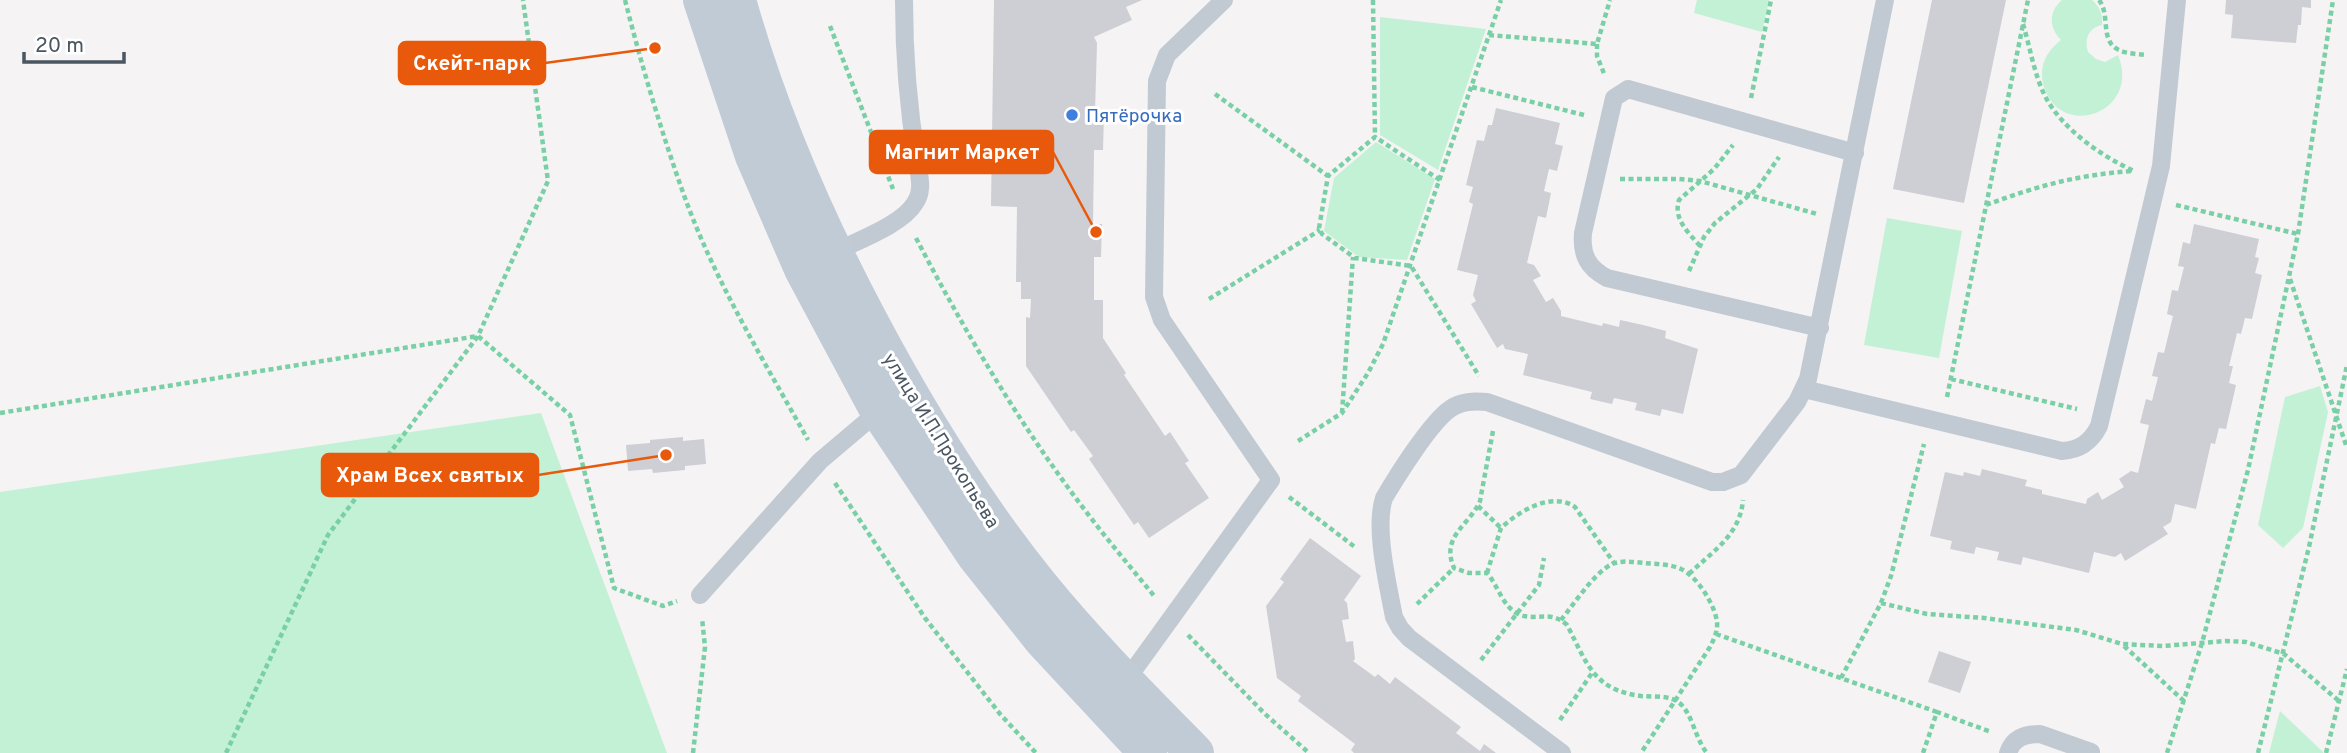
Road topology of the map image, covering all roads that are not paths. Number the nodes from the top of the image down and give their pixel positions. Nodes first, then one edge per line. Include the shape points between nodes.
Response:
1 (702, 0) edge
2 (737, 0) edge
3 (904, 0) edge
4 (1224, 0) edge
5 (1885, 0) edge
6 (2177, 0) edge
7 (1855, 153) junction
8 (818, 261) junction
9 (1820, 328) junction
10 (1804, 389) junction
11 (892, 400) junction
12 (699, 594) road end
13 (1115, 696) junction
14 (2012, 747) edge
15 (2091, 752) edge
16 (1148, 753) edge
17 (1195, 753) edge
18 (1562, 753) edge

1 - 8 street, улица И.П.Прокопьева via 754,156
2 - 8 street, улица И.П.Прокопьева via 786,146
3 - 8 lane via 905,76 921,181 919,194 904,216
4 - 13 lane via 1167,55 1157,81 1154,297 1162,320 1271,480
5 - 7 lane
6 - 10 lane via 2159,175 2102,415 2089,442 2062,451
7 - 9 lane
7 - 9 lane via 1628,89 1614,99 1595,179 1582,246 1591,268 1607,278
8 - 11 street, улица И.П.Прокопьева
9 - 10 lane
10 - 18 lane via 1741,475 1723,482 1702,479 1475,401 1450,408 1391,485 1379,518 1397,623 1409,638
11 - 12 lane via 820,461
11 - 13 street, улица И.П.Прокопьева via 967,487
13 - 16 street, улица И.П.Прокопьева
13 - 17 street, улица И.П.Прокопьева
14 - 15 lane via 2022,736 2040,734

